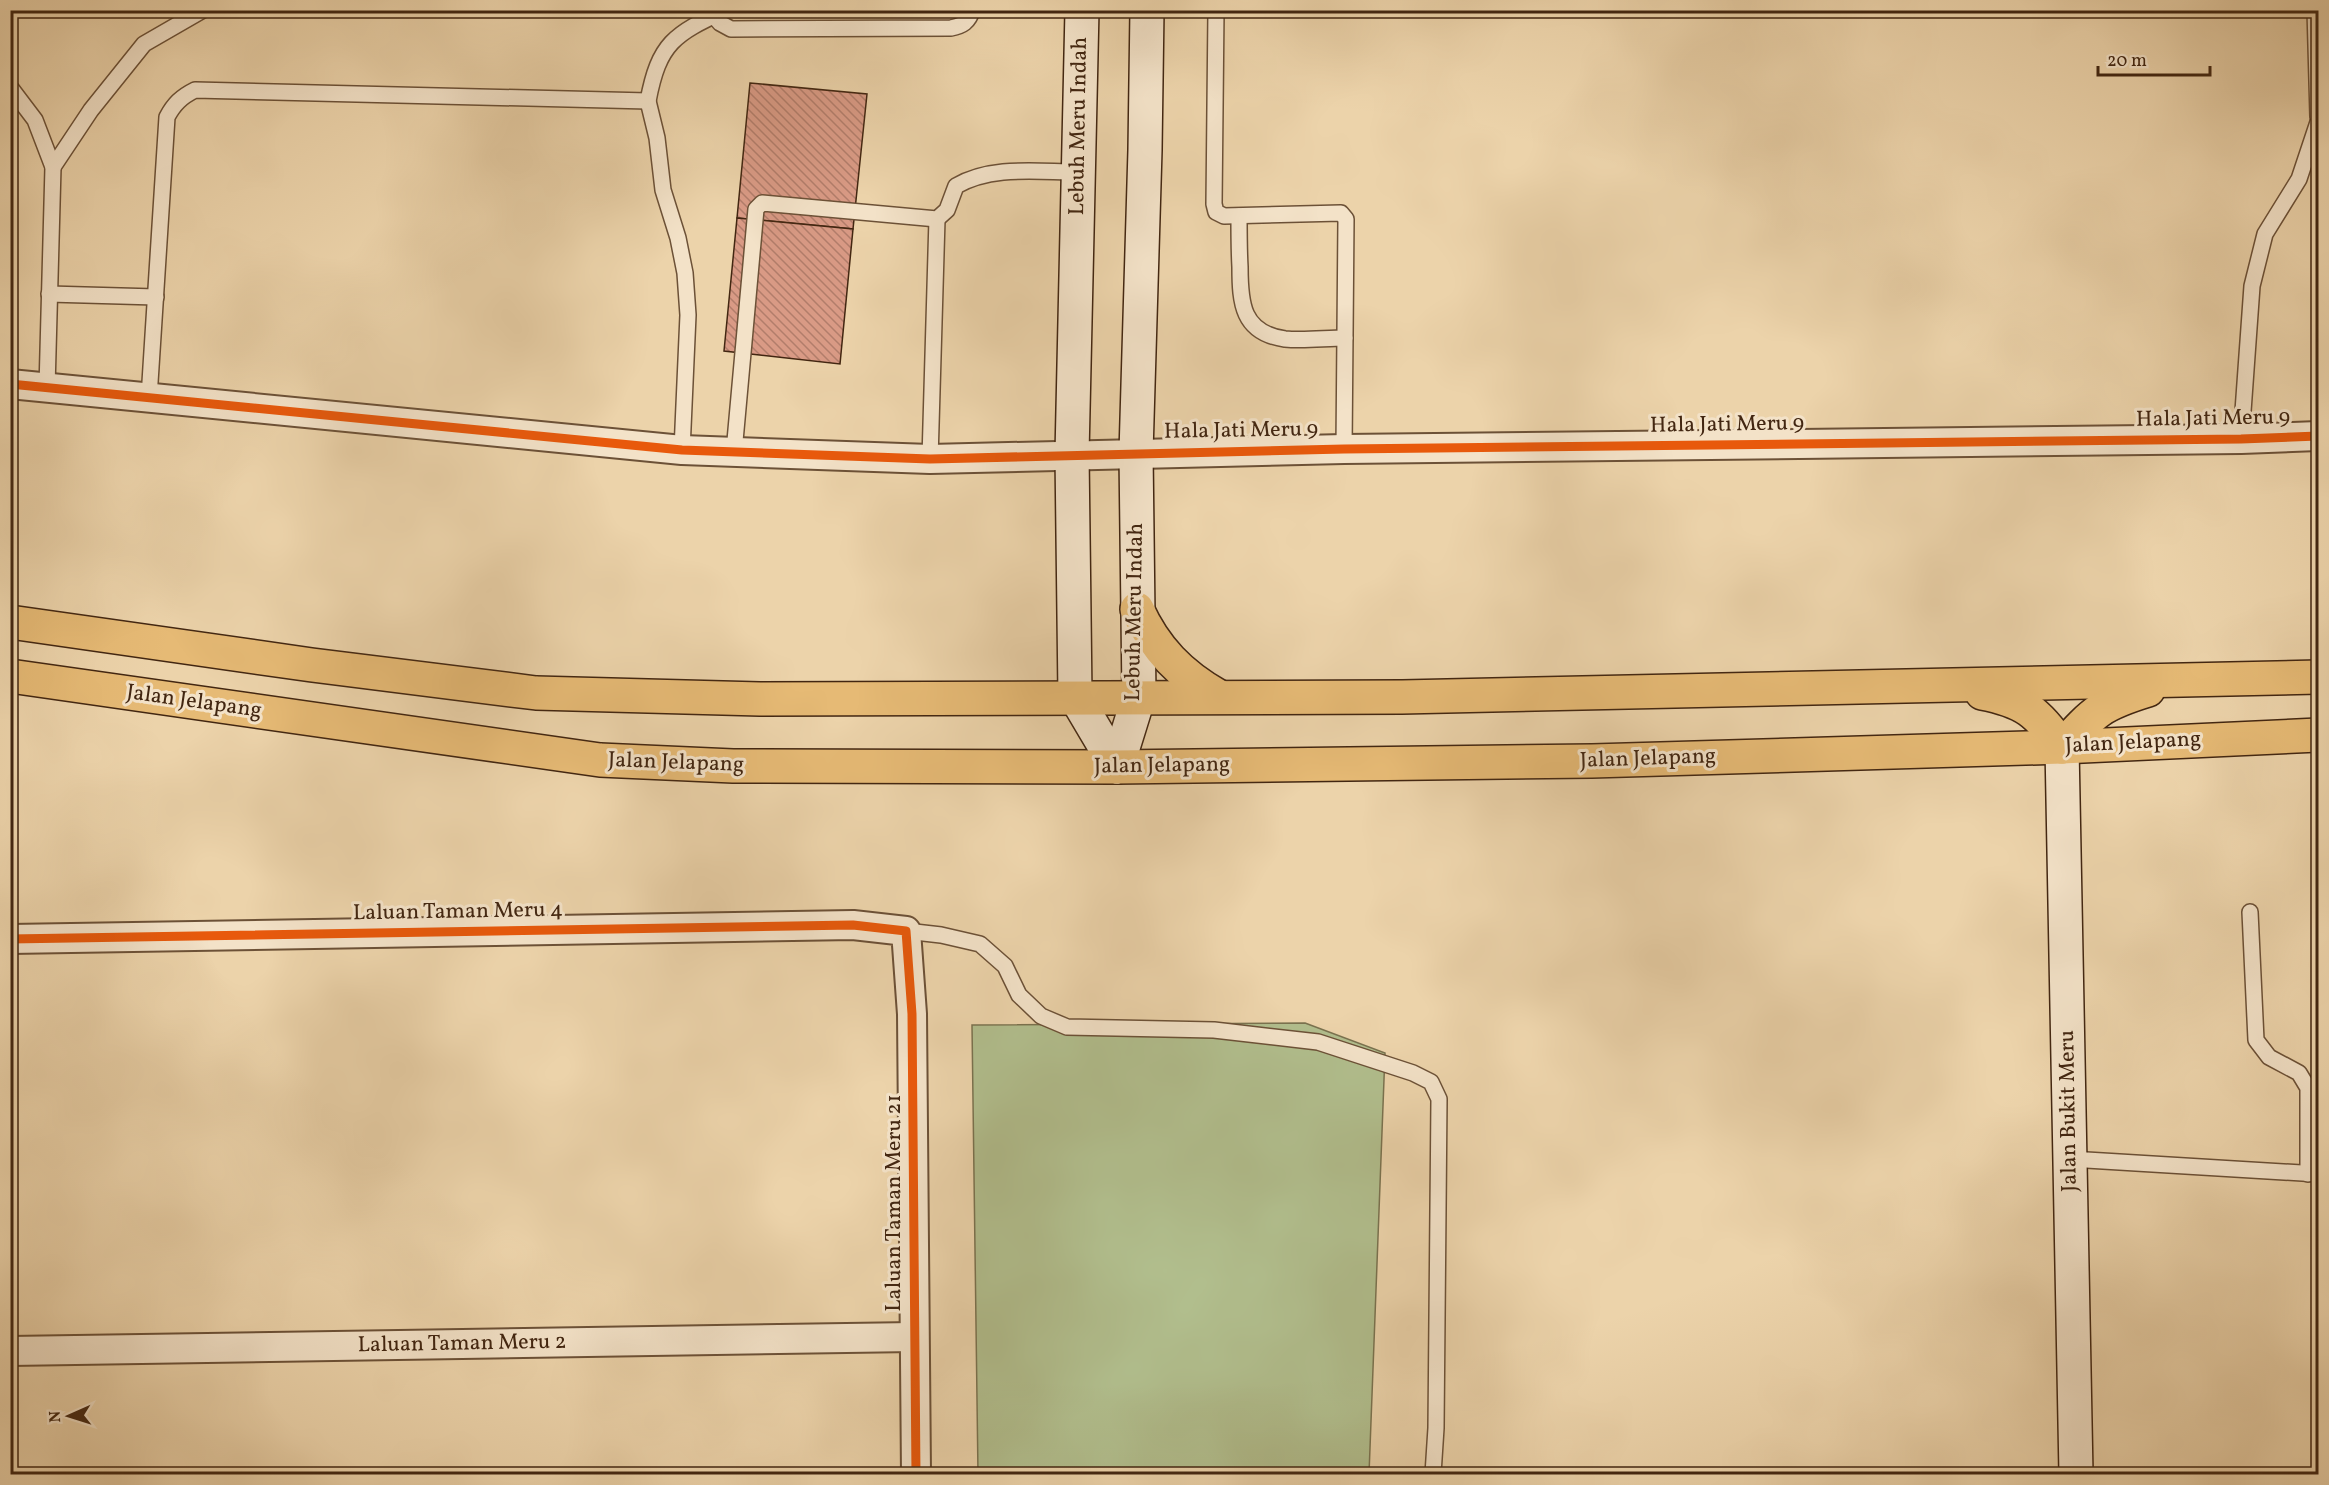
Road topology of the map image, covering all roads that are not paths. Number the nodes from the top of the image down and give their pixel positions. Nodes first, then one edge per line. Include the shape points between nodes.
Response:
1 (203, 10) edge
2 (972, 10) edge
3 (1082, 10) edge
4 (1147, 10) edge
5 (1216, 10) edge
6 (2315, 10) edge
7 (720, 13) edge
8 (10, 87) edge
9 (648, 101) junction
10 (2319, 117) edge
11 (2319, 122) edge
12 (53, 167) junction
13 (1078, 172) junction
14 (1239, 216) junction
15 (937, 219) junction
16 (49, 294) junction
17 (156, 297) junction
18 (1345, 338) junction
19 (10, 384) edge
20 (47, 388) junction
21 (149, 398) junction
22 (2319, 436) edge
23 (2241, 439) junction
24 (1344, 449) junction
25 (682, 450) junction
26 (734, 452) junction
27 (1136, 453) junction
28 (1072, 454) junction
29 (930, 459) junction
30 (1137, 609) junction
31 (10, 622) edge
32 (10, 676) edge
33 (2319, 677) edge
34 (2187, 680) junction
35 (1917, 686) junction
36 (1075, 696) junction
37 (1139, 696) junction
38 (1218, 696) junction
39 (2319, 735) edge
40 (2062, 747) junction
41 (1117, 767) junction
42 (2250, 912) dead end
43 (906, 931) junction
44 (10, 939) edge
45 (2070, 1159) junction
46 (2313, 1174) edge
47 (914, 1337) junction
48 (10, 1351) edge
49 (916, 1474) edge
50 (1433, 1474) edge
51 (2076, 1474) edge

1 - 12 lane via 144,44
2 - 7 lane via 969,21 951,28 731,29 720,23
3 - 13 main road, Lebuh Meru Indah
4 - 27 main road, Lebuh Meru Indah
5 - 14 lane via 1214,207 1221,215
6 - 10 lane
7 - 9 lane via 685,30 664,51
8 - 12 lane via 35,120
9 - 17 lane via 195,90 177,101 167,117
9 - 25 lane via 663,190 685,273 688,315
11 - 23 lane via 2299,179 2265,234 2252,286
12 - 16 lane
13 - 15 lane via 994,172 970,178 956,186 947,210
13 - 28 main road, Lebuh Meru Indah
14 - 18 lane via 1240,292 1247,318 1269,335 1286,339
14 - 18 lane via 1344,215
15 - 26 lane via 762,203 756,210
15 - 29 lane
16 - 17 lane
16 - 20 lane
17 - 21 lane
18 - 24 lane
19 - 20 street, Hala Jati Meru 9
20 - 21 street, Hala Jati Meru 9
21 - 25 street, Hala Jati Meru 9
22 - 23 street, Hala Jati Meru 9
23 - 24 street, Hala Jati Meru 9
24 - 27 street, Hala Jati Meru 9
25 - 26 street, Hala Jati Meru 9
26 - 29 street, Hala Jati Meru 9
27 - 28 street, Hala Jati Meru 9
27 - 30 main road, Lebuh Meru Indah
28 - 29 street, Hala Jati Meru 9
28 - 36 main road, Lebuh Meru Indah
30 - 37 main road, Lebuh Meru Indah
30 - 38 main road via 1167,658 1187,677
31 - 36 main road via 536,693 760,699
32 - 41 main road, Jalan Jelapang via 600,760 733,766
33 - 34 main road
34 - 35 main road
34 - 40 main road via 2108,704 2084,722
35 - 38 main road via 1402,697
35 - 40 main road via 1985,694 2019,704 2042,720
36 - 37 main road
36 - 41 main road, Lebuh Meru Indah
37 - 38 main road
37 - 41 main road, Lebuh Meru Indah
39 - 40 main road, Jalan Jelapang
40 - 41 main road, Jalan Jelapang via 1593,761
40 - 45 main road, Jalan Bukit Meru
42 - 46 lane via 2256,1040 2269,1057 2299,1072 2307,1088
43 - 44 street, Laluan Taman Meru 4 via 836,925
43 - 47 street, Laluan Taman Meru 21 via 912,1014
43 - 50 lane via 980,944 1005,966 1019,995 1041,1016 1067,1028 1214,1030 1318,1042 1413,1072 1431,1082 1439,1099
45 - 46 lane
45 - 51 main road, Jalan Bukit Meru
47 - 48 street, Laluan Taman Meru 2
47 - 49 street, Laluan Taman Meru 21

